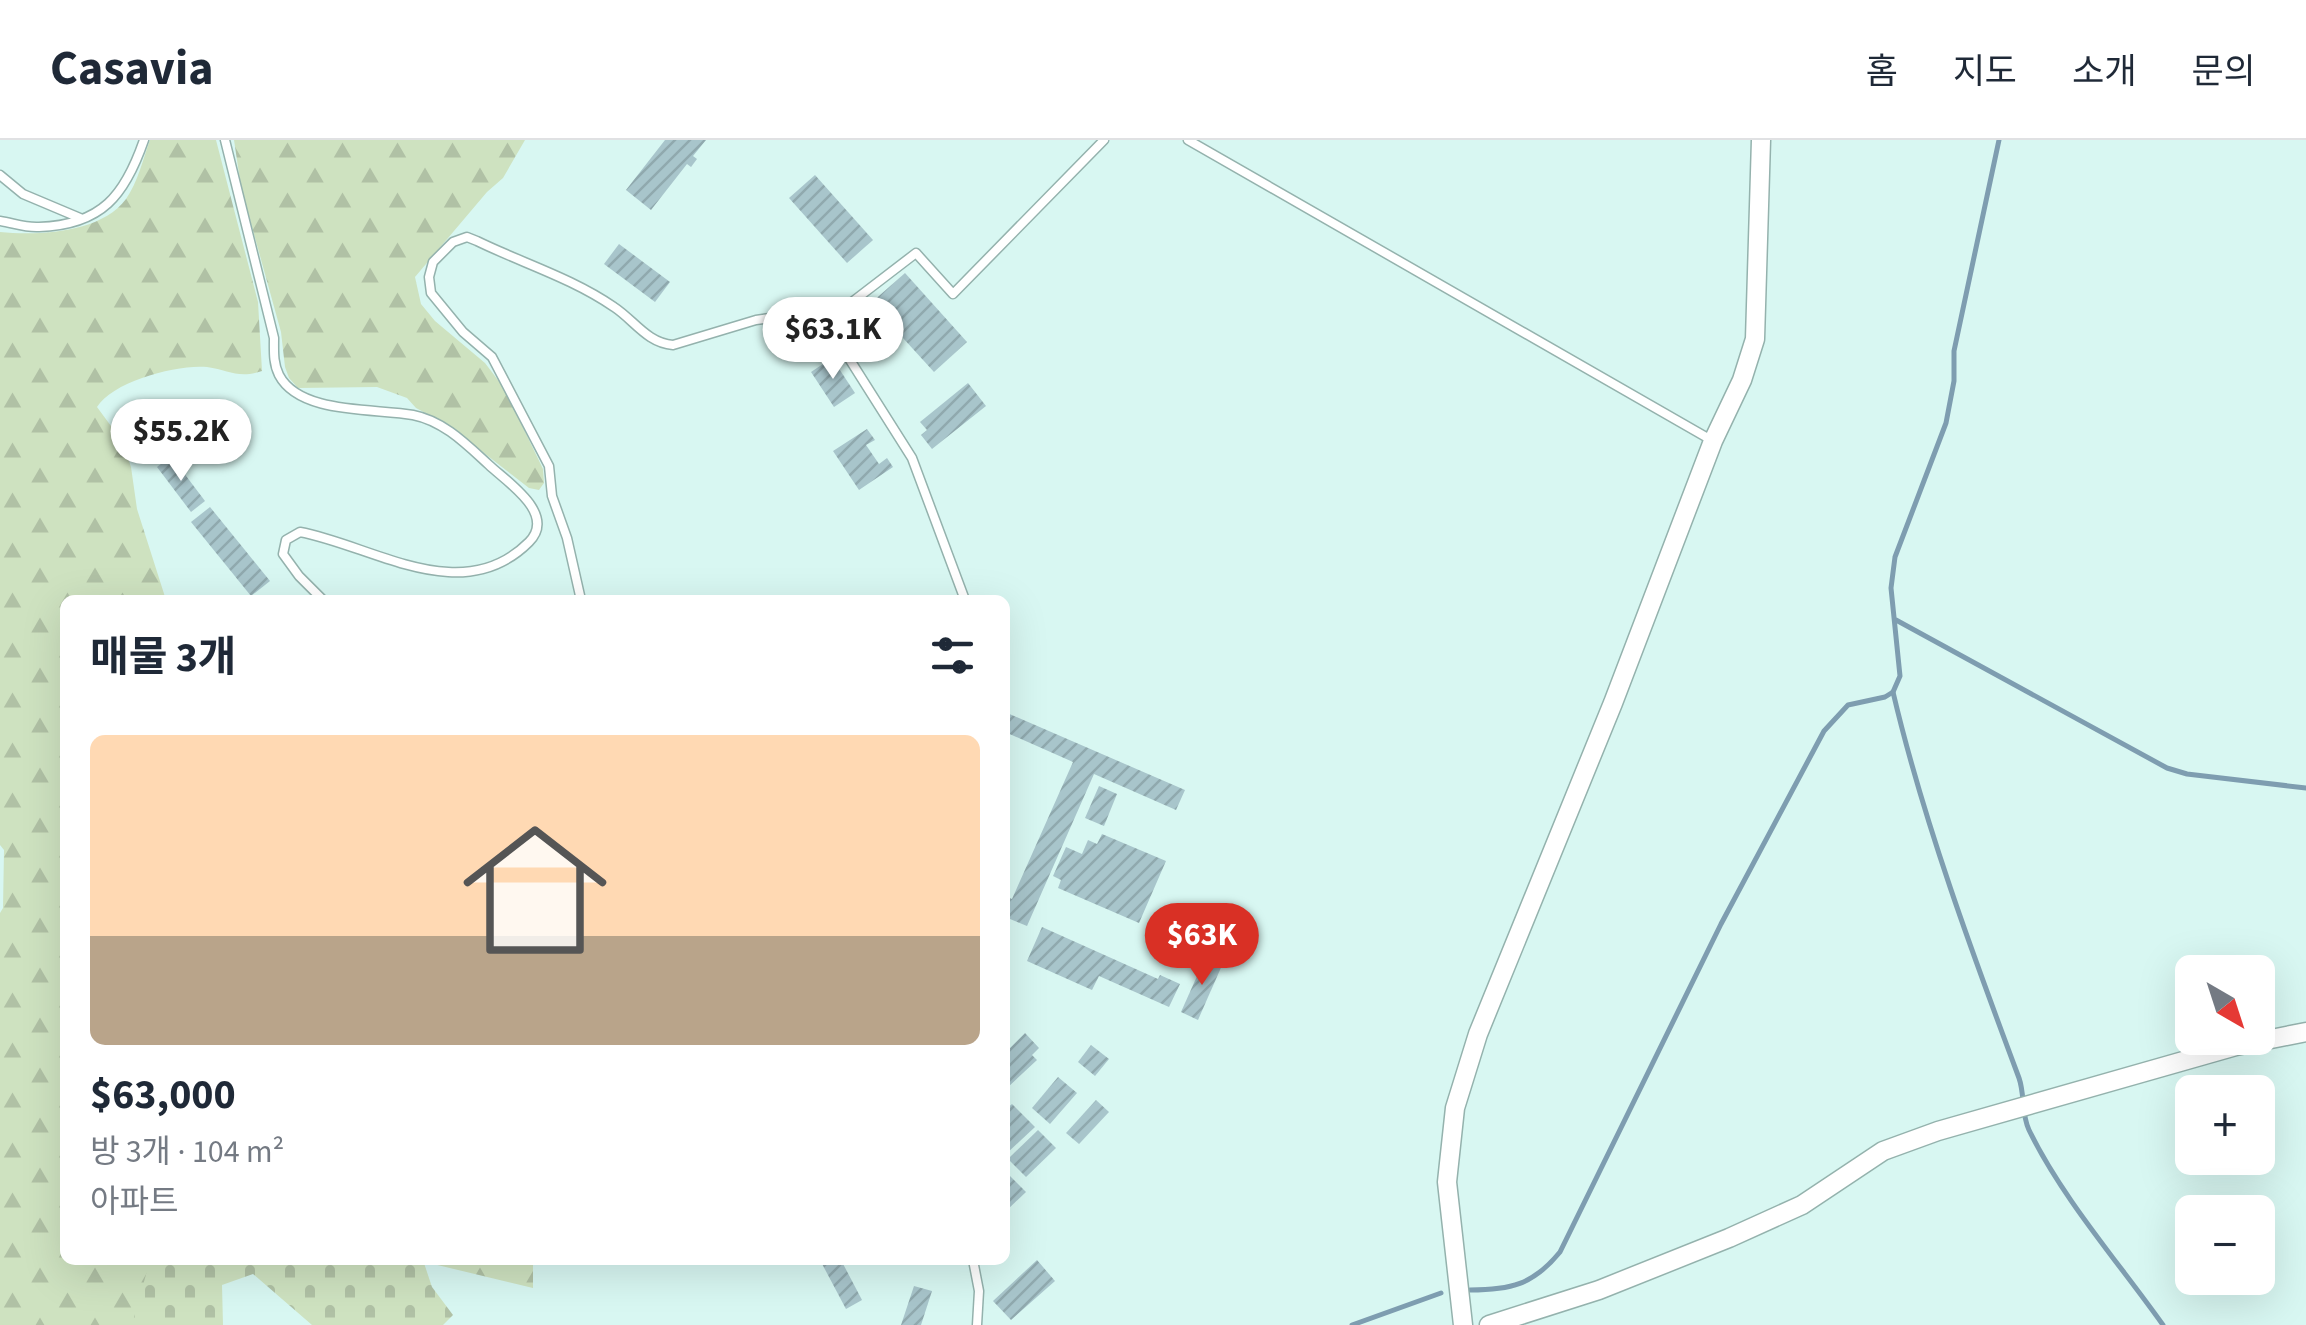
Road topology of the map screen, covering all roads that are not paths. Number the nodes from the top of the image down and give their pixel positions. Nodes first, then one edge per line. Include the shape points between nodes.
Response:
1 (144, 140) edge
2 (225, 140) edge
3 (1104, 140) edge
4 (1188, 140) edge
5 (1761, 140) edge
6 (0, 174) edge
7 (80, 218) junction
8 (0, 222) edge
9 (826, 322) junction
10 (1713, 442) junction
11 (320, 595) edge
12 (580, 595) edge
13 (963, 595) edge
14 (2306, 1032) edge
15 (975, 1265) edge
16 (978, 1325) edge
17 (1463, 1325) edge
18 (1489, 1325) edge

1 - 7 lane via 119,195
2 - 11 lane via 280,378 292,390 334,406 415,416 453,433 533,506 538,526 519,552 490,567 454,573 414,569 300,532 286,540 283,554
3 - 9 lane via 953,294 916,253
4 - 10 lane
5 - 10 street via 1755,339
6 - 7 lane via 22,194
7 - 8 lane via 35,228
9 - 12 lane via 774,318 659,344 614,307 538,267 466,237 442,251 429,277 431,293 492,356 548,466
9 - 13 lane via 912,458
10 - 17 street via 1478,1034 1455,1108 1448,1182
14 - 18 street via 1938,1131 1883,1151 1802,1205 1729,1238
15 - 16 lane

